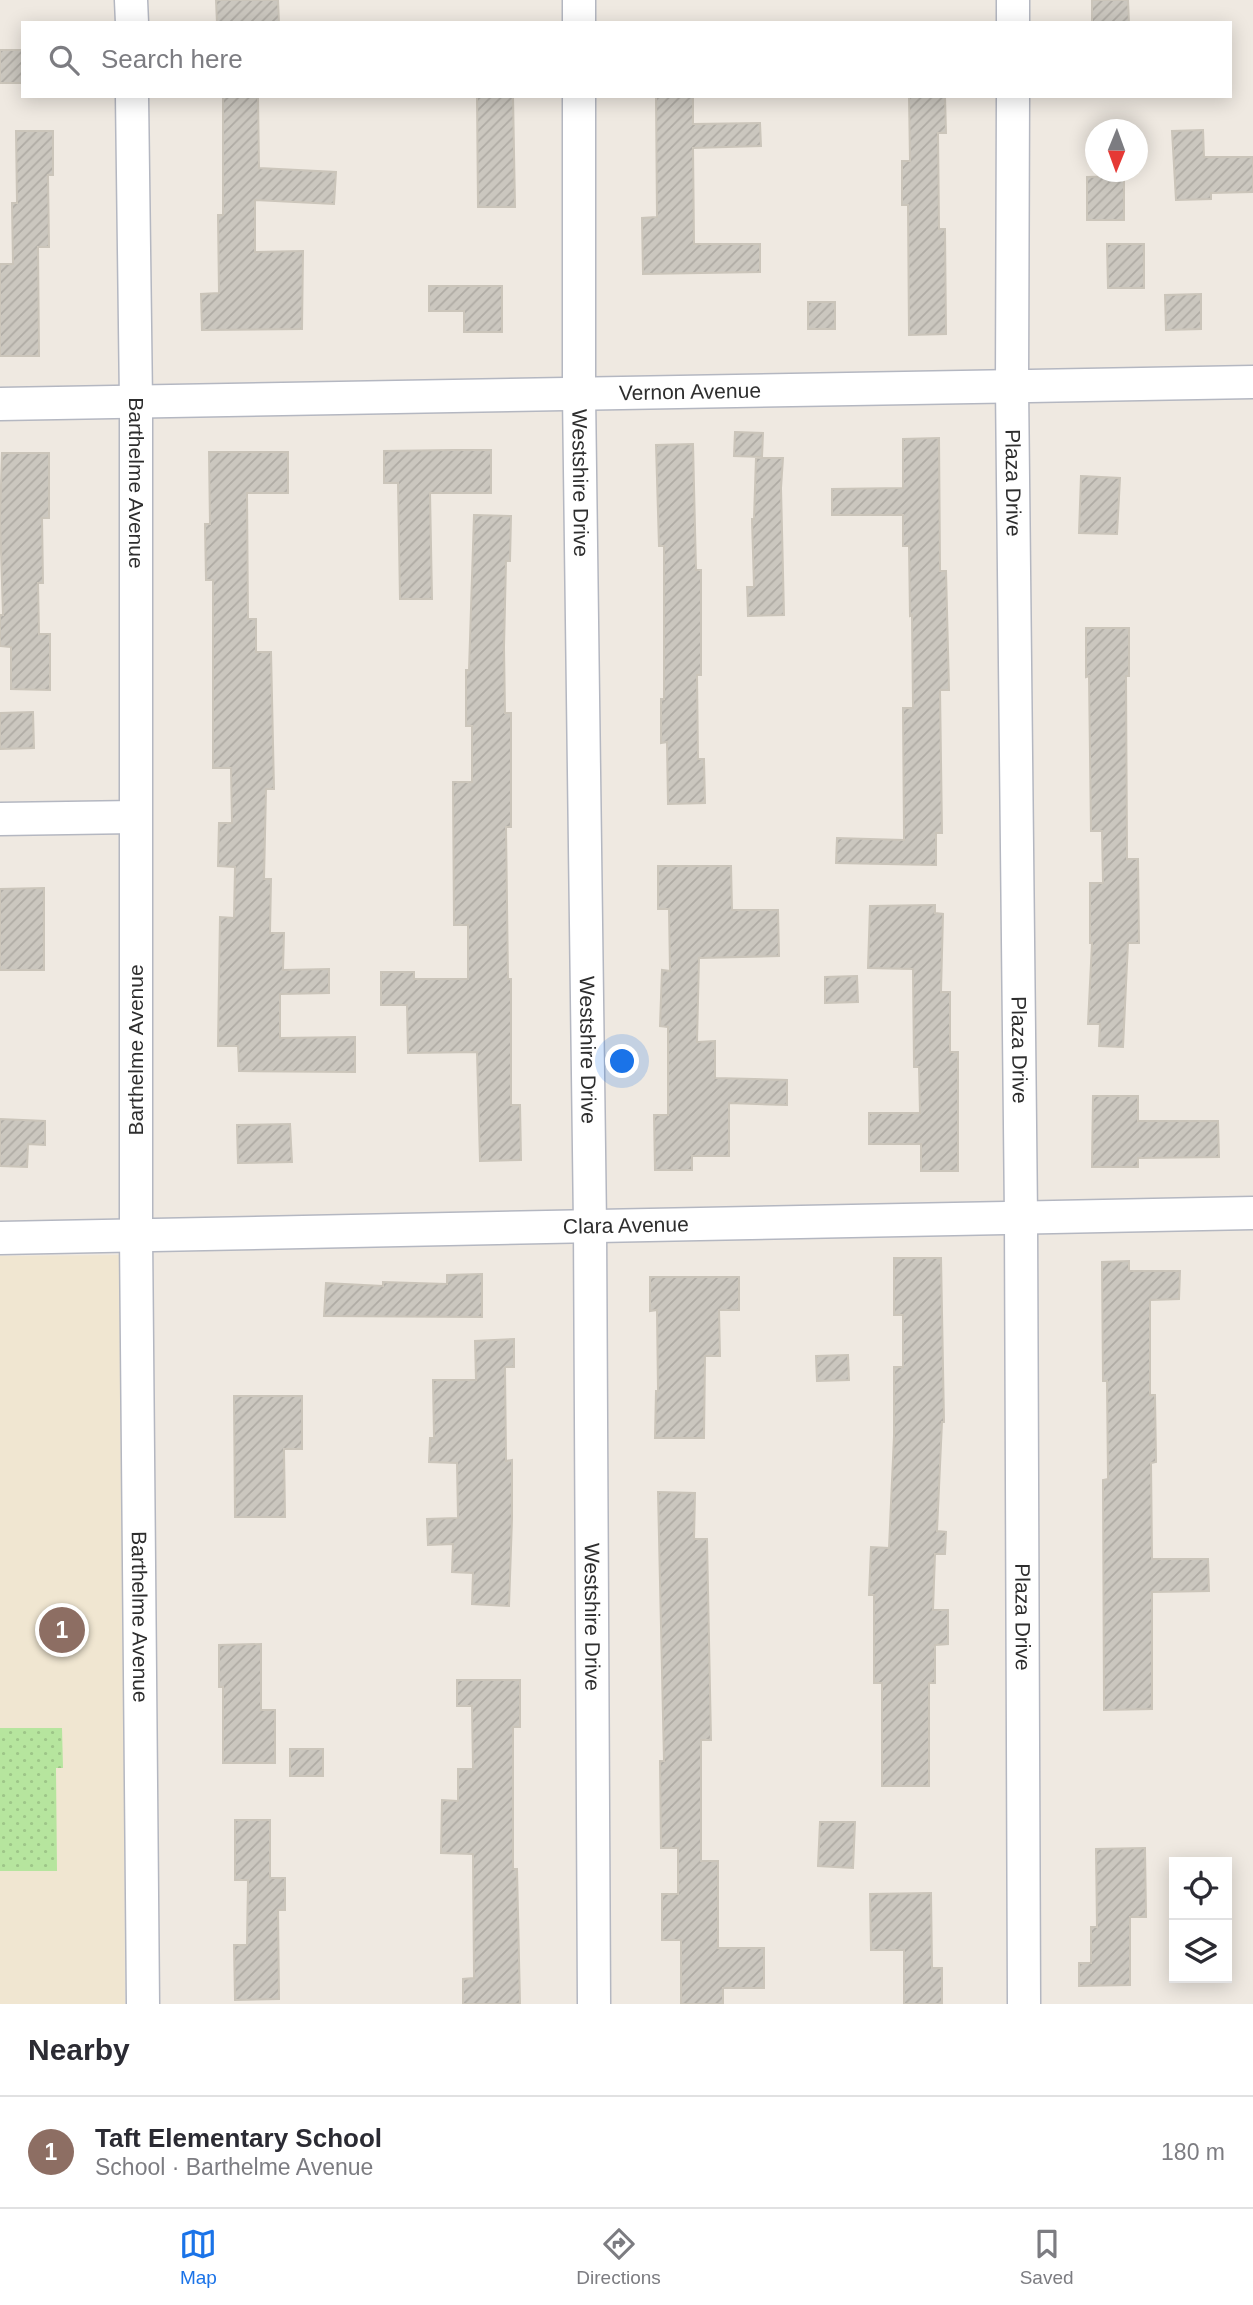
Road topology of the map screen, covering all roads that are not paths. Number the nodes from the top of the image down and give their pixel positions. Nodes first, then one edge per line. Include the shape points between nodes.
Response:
1 (131, 0) edge
2 (579, 0) edge
3 (1013, 0) edge
4 (132, 21) edge
5 (579, 21) edge
6 (1013, 21) edge
7 (132, 98) edge
8 (579, 98) edge
9 (1013, 98) edge
10 (1253, 382) edge
11 (1012, 386) junction
12 (579, 394) junction
13 (136, 402) junction
14 (0, 404) edge
15 (135, 817) junction
16 (0, 820) edge
17 (1253, 1213) edge
18 (1021, 1217) junction
19 (590, 1225) junction
20 (136, 1235) junction
21 (0, 1238) edge
22 (143, 2004) edge
23 (594, 2004) edge
24 (1024, 2004) edge

1 - 4 street
2 - 5 street
3 - 6 street
7 - 13 street, Barthelme Avenue
8 - 12 street, Westshire Drive
9 - 11 street, Plaza Drive
10 - 11 street, Vernon Avenue
11 - 12 street, Vernon Avenue
11 - 18 street, Plaza Drive
12 - 13 street, Vernon Avenue
12 - 19 street, Westshire Drive
13 - 14 street, Vernon Avenue
13 - 15 street, Barthelme Avenue
15 - 16 street
15 - 20 street, Barthelme Avenue
17 - 18 street, Clara Avenue
18 - 19 street, Clara Avenue
18 - 24 street, Plaza Drive
19 - 20 street, Clara Avenue
19 - 23 street, Westshire Drive
20 - 21 street, Clara Avenue
20 - 22 street, Barthelme Avenue

